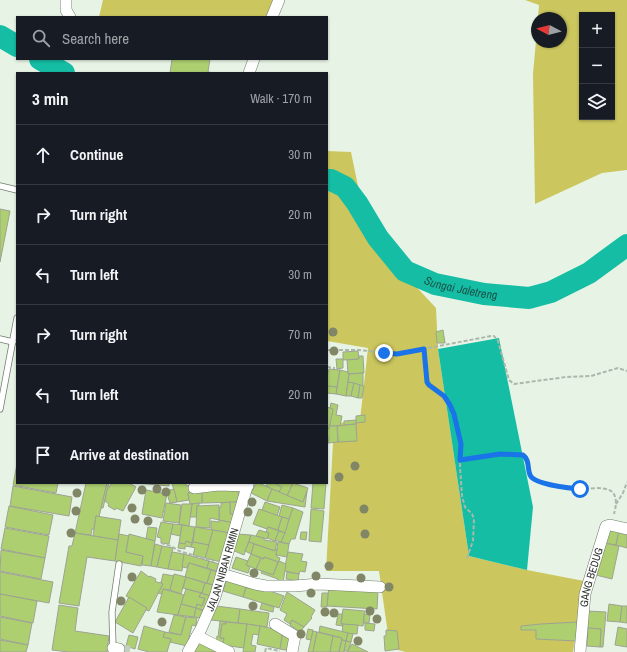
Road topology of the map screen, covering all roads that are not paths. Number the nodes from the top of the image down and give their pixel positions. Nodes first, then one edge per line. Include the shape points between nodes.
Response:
1 (66, 0) edge
2 (279, 0) edge
3 (69, 16) edge
4 (272, 16) edge
5 (254, 60) edge
6 (249, 72) edge
7 (0, 186) edge
8 (16, 190) edge
9 (16, 324) edge
10 (0, 339) edge
11 (13, 342) junction
12 (0, 409) edge
13 (248, 484) edge
14 (194, 488) dead end
15 (627, 529) edge
16 (119, 564) dead end
17 (224, 569) junction
18 (380, 587) dead end
19 (275, 624) dead end
20 (198, 636) junction
21 (115, 650) edge
22 (188, 652) edge
23 (229, 652) edge
24 (292, 652) edge
25 (580, 652) edge

1 - 3 street via 66,10
2 - 4 street
5 - 6 street
7 - 8 lane
9 - 11 lane
10 - 11 lane
11 - 12 lane
13 - 14 street
13 - 17 street, JALAN NIBAN RIMIN
15 - 25 street, GANG BEDUG via 610,524 604,529 585,594
16 - 21 lane via 112,612
17 - 18 street via 255,584 266,586 319,584
17 - 20 street, JALAN NIBAN RIMIN via 207,619
19 - 24 street via 295,636
20 - 22 street, JALAN NIBAN RIMIN
20 - 23 street

